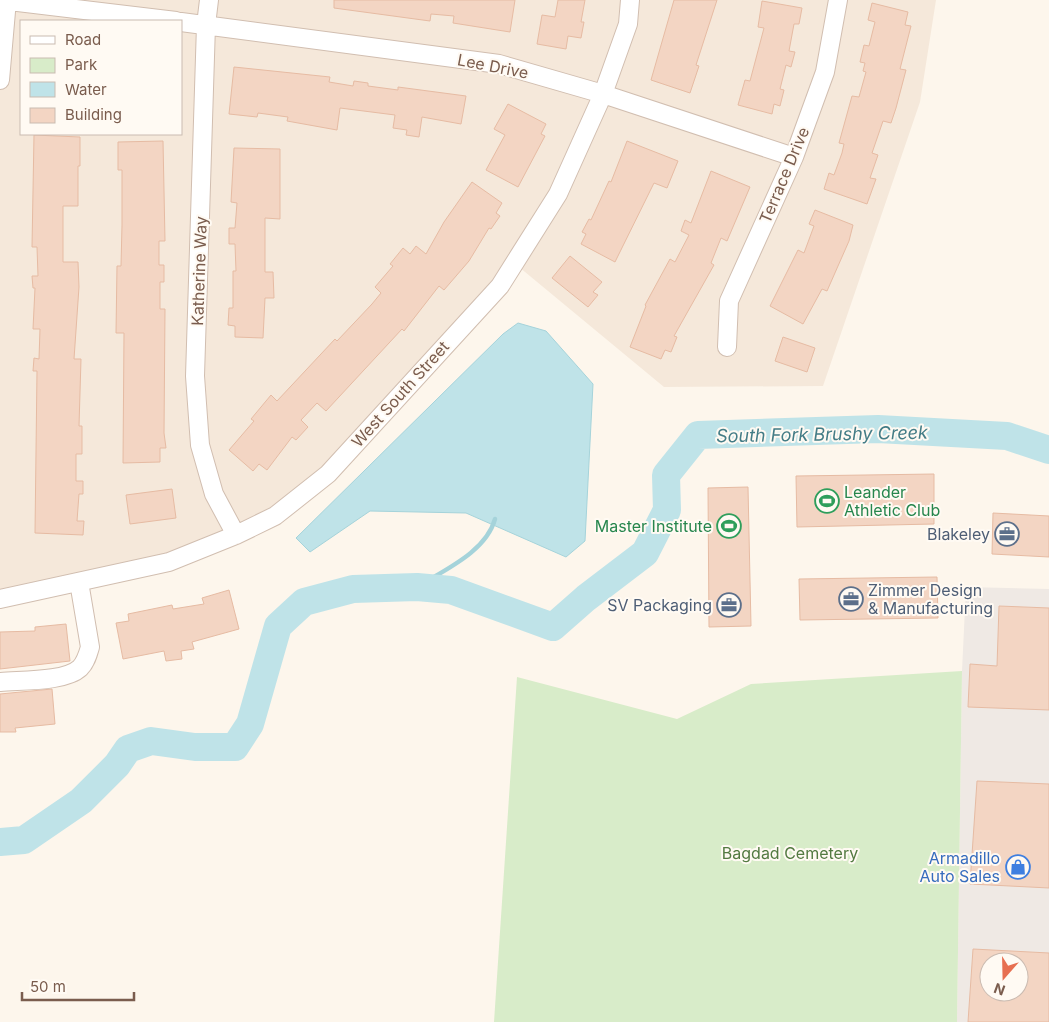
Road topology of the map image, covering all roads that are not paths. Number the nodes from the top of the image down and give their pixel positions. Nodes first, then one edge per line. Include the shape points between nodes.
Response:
1 (5, 0) edge
2 (209, 0) edge
3 (630, 0) edge
4 (838, 0) edge
5 (168, 20) edge
6 (182, 22) edge
7 (206, 25) junction
8 (0, 80) edge
9 (603, 94) junction
10 (794, 157) junction
11 (726, 347) dead end
12 (236, 535) junction
13 (80, 582) junction
14 (0, 599) edge
15 (0, 682) edge

1 - 5 street
1 - 8 street
2 - 7 street, Katherine Way
3 - 9 street, West South Street via 628,24
4 - 10 street, Terrace Drive via 825,72
6 - 7 street, Lee Drive
7 - 9 street, Lee Drive via 499,64
7 - 12 street, Katherine Way via 195,376 200,445 214,494
9 - 10 street, Lee Drive
9 - 12 street, West South Street via 558,194 500,286 328,474 275,516
10 - 11 street, Terrace Drive via 730,301
12 - 13 street, West South Street via 169,562
13 - 14 street, West South Street
13 - 15 street via 90,647 79,668 62,676

